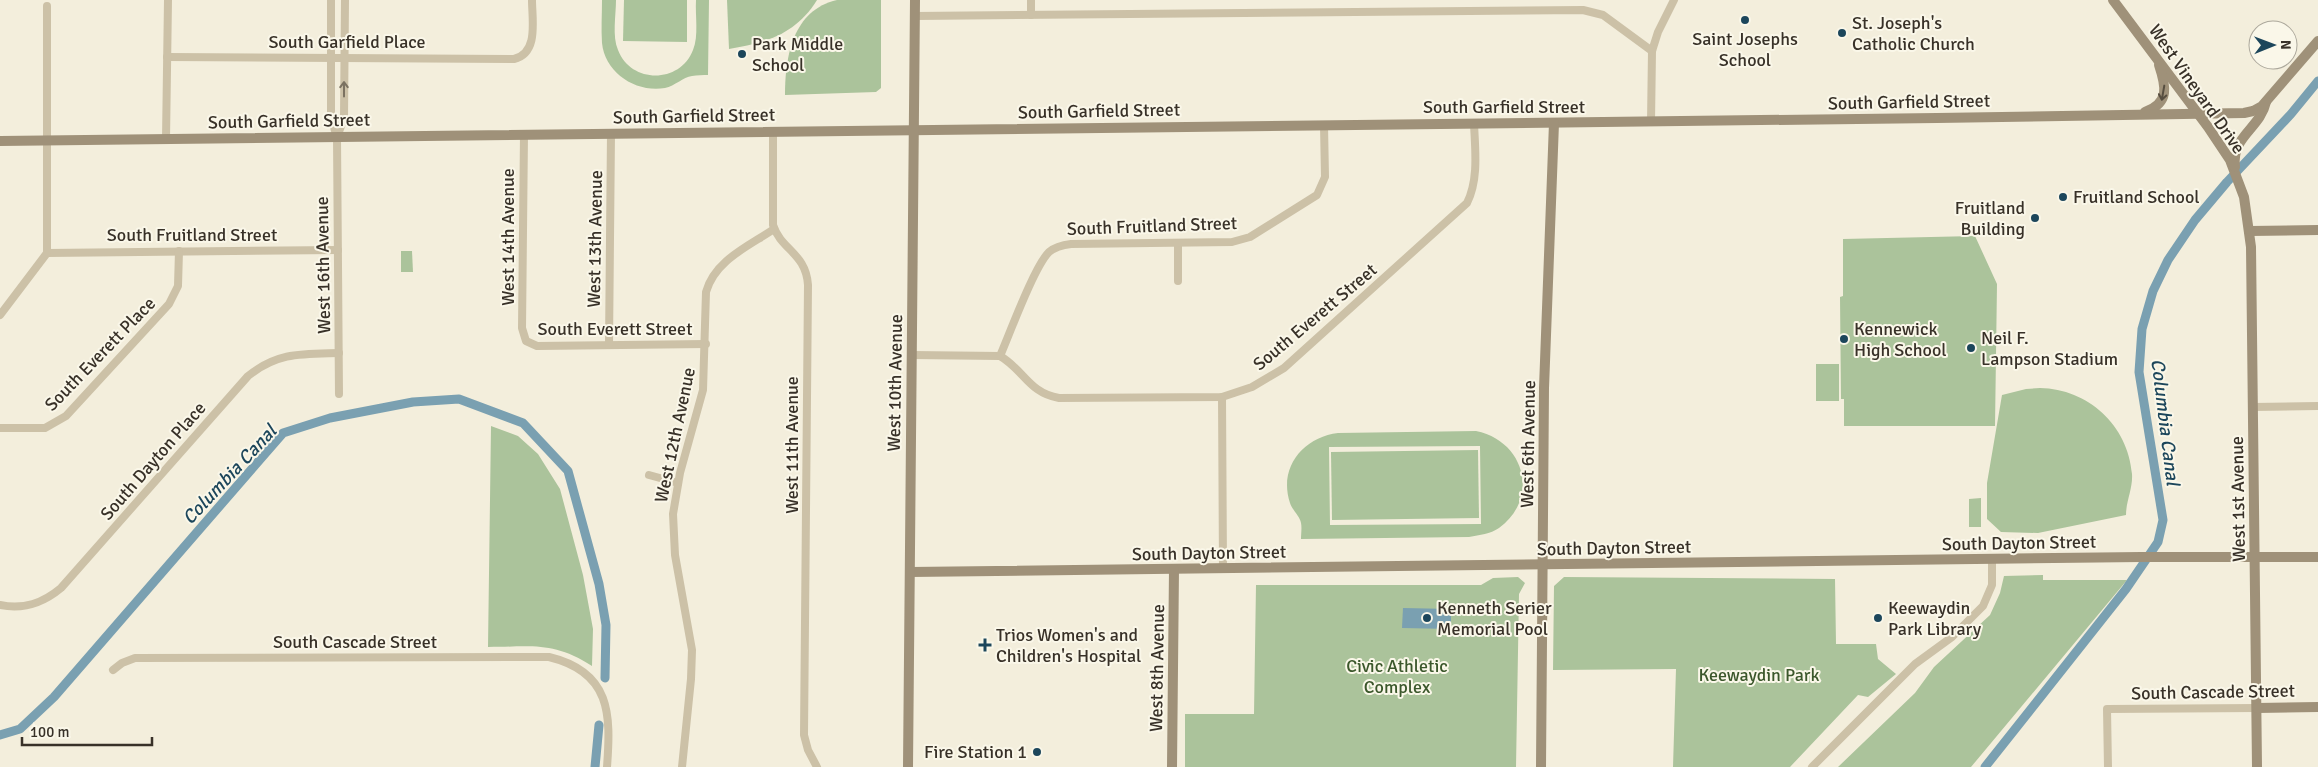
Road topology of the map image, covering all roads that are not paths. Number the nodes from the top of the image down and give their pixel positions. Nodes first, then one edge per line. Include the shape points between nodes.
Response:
1 (168, 0) edge
2 (331, 0) edge
3 (345, 0) edge
4 (532, 0) edge
5 (915, 0) edge
6 (1031, 0) edge
7 (1674, 0) edge
8 (2113, 0) edge
9 (48, 6) dead end
10 (1031, 15) junction
11 (915, 16) junction
12 (2318, 40) edge
13 (1652, 51) junction
14 (167, 57) junction
15 (331, 57) junction
16 (345, 57) junction
17 (2157, 59) junction
18 (2267, 101) junction
19 (2198, 113) junction
20 (2138, 114) junction
21 (1554, 122) junction
22 (1651, 122) junction
23 (1474, 123) junction
24 (1324, 125) junction
25 (914, 130) junction
26 (773, 131) junction
27 (611, 133) junction
28 (524, 134) junction
29 (337, 137) junction
30 (166, 139) junction
31 (46, 140) junction
32 (0, 141) edge
33 (2234, 166) junction
34 (774, 229) junction
35 (2318, 230) edge
36 (2250, 231) junction
37 (1178, 243) junction
38 (338, 250) junction
39 (179, 252) junction
40 (47, 253) junction
41 (1178, 281) dead end
42 (0, 315) edge
43 (526, 341) joint
44 (706, 344) junction
45 (609, 345) junction
46 (339, 353) junction
47 (912, 355) junction
48 (1000, 356) junction
49 (339, 394) dead end
50 (1222, 397) junction
51 (2318, 406) edge
52 (2253, 407) junction
53 (0, 428) edge
54 (649, 475) dead end
55 (678, 483) junction
56 (2318, 557) edge
57 (2255, 558) junction
58 (1992, 560) junction
59 (1542, 565) junction
60 (1174, 569) junction
61 (1223, 569) junction
62 (910, 572) junction
63 (0, 605) edge
64 (112, 670) dead end
65 (2318, 707) edge
66 (2257, 708) junction
67 (607, 767) edge
68 (682, 767) edge
69 (817, 767) edge
70 (908, 767) edge
71 (1172, 767) edge
72 (1541, 767) edge
73 (1812, 767) edge
74 (2108, 767) edge
75 (2257, 767) edge

1 - 14 street
2 - 15 street
3 - 16 street
4 - 16 street, South Garfield Place via 532,40 525,54 514,59
5 - 11 street, West 10th Avenue
6 - 10 street
7 - 13 street
8 - 17 street, West Vineyard Drive
9 - 31 street
10 - 11 street
10 - 13 street via 1590,10 1609,19
11 - 25 street, West 10th Avenue
12 - 18 street
13 - 22 street
14 - 15 street, South Garfield Place
14 - 30 street
15 - 16 street, South Garfield Place
15 - 29 street via 331,118
29 -> 16 street via 344,118
17 - 19 street, West Vineyard Drive
17 -> 20 street via 2164,82 2163,99 2157,107
18 - 19 street, South Garfield Street via 2248,112
18 - 33 street via 2261,116 2235,148
19 - 20 street, South Garfield Street
19 - 33 street, West Vineyard Drive
20 - 22 street, South Garfield Street
21 - 22 street, South Garfield Street
21 - 23 street, South Garfield Street
21 - 59 street, West 6th Avenue via 1544,388
23 - 24 street, South Garfield Street
23 - 50 street, South Everett Street via 1474,185 1467,203 1284,368 1252,388
24 - 25 street, South Garfield Street
24 - 37 street, South Fruitland Street via 1324,183 1311,201 1241,241
25 - 26 street, South Garfield Street
25 - 47 street, West 10th Avenue
26 - 27 street, South Garfield Street
26 - 34 street
27 - 28 street, South Garfield Street
27 - 45 street, West 13th Avenue
28 - 29 street, South Garfield Street
28 - 43 street, West 14th Avenue via 522,328
29 - 30 street, South Garfield Street
29 - 38 street, West 16th Avenue
30 - 31 street, South Garfield Street
31 - 32 street, South Garfield Street
31 - 40 street
33 - 36 street, West Vineyard Drive
34 - 44 street, West 12th Avenue via 714,273 706,292
34 - 69 street, West 11th Avenue via 800,260 808,278 804,735
35 - 36 street
36 - 52 street, West 1st Avenue
37 - 41 street
37 - 48 street, South Fruitland Street via 1071,244 1050,251 1040,265
38 - 39 street, South Fruitland Street
38 - 46 street, West 16th Avenue
39 - 40 street, South Fruitland Street
39 - 53 street, South Everett Place via 178,286 169,304 66,416 45,428
40 - 42 street
43 - 45 street, South Everett Street via 537,346
44 - 45 street, South Everett Street
44 - 55 street, West 12th Avenue via 703,390
46 - 49 street, West 16th Avenue
46 - 63 street, South Dayton Place via 295,354 267,362 257,369 61,588 31,605
47 - 48 street
47 - 62 street, West 10th Avenue
48 - 50 street, South Everett Street via 1042,394 1059,398
50 - 61 street
51 - 52 street
52 - 57 street, West 1st Avenue
54 - 55 street
55 - 68 street, West 12th Avenue via 673,541 692,664
56 - 57 street, South Dayton Street
57 - 58 street, South Dayton Street
57 - 66 street, West 1st Avenue
58 - 59 street, South Dayton Street
58 - 73 street via 1992,586 1983,606 1952,637 1914,664
59 - 61 street, South Dayton Street
59 - 72 street, West 6th Avenue
60 - 61 street, South Dayton Street
60 - 62 street, South Dayton Street
60 - 71 street, West 8th Avenue
62 - 70 street, West 10th Avenue
64 - 67 street, South Cascade Street via 135,658 535,656 563,660 594,682 605,702 608,714
65 - 66 street, South Cascade Street
66 - 74 street, South Cascade Street via 2107,709
66 - 75 street, West 1st Avenue

